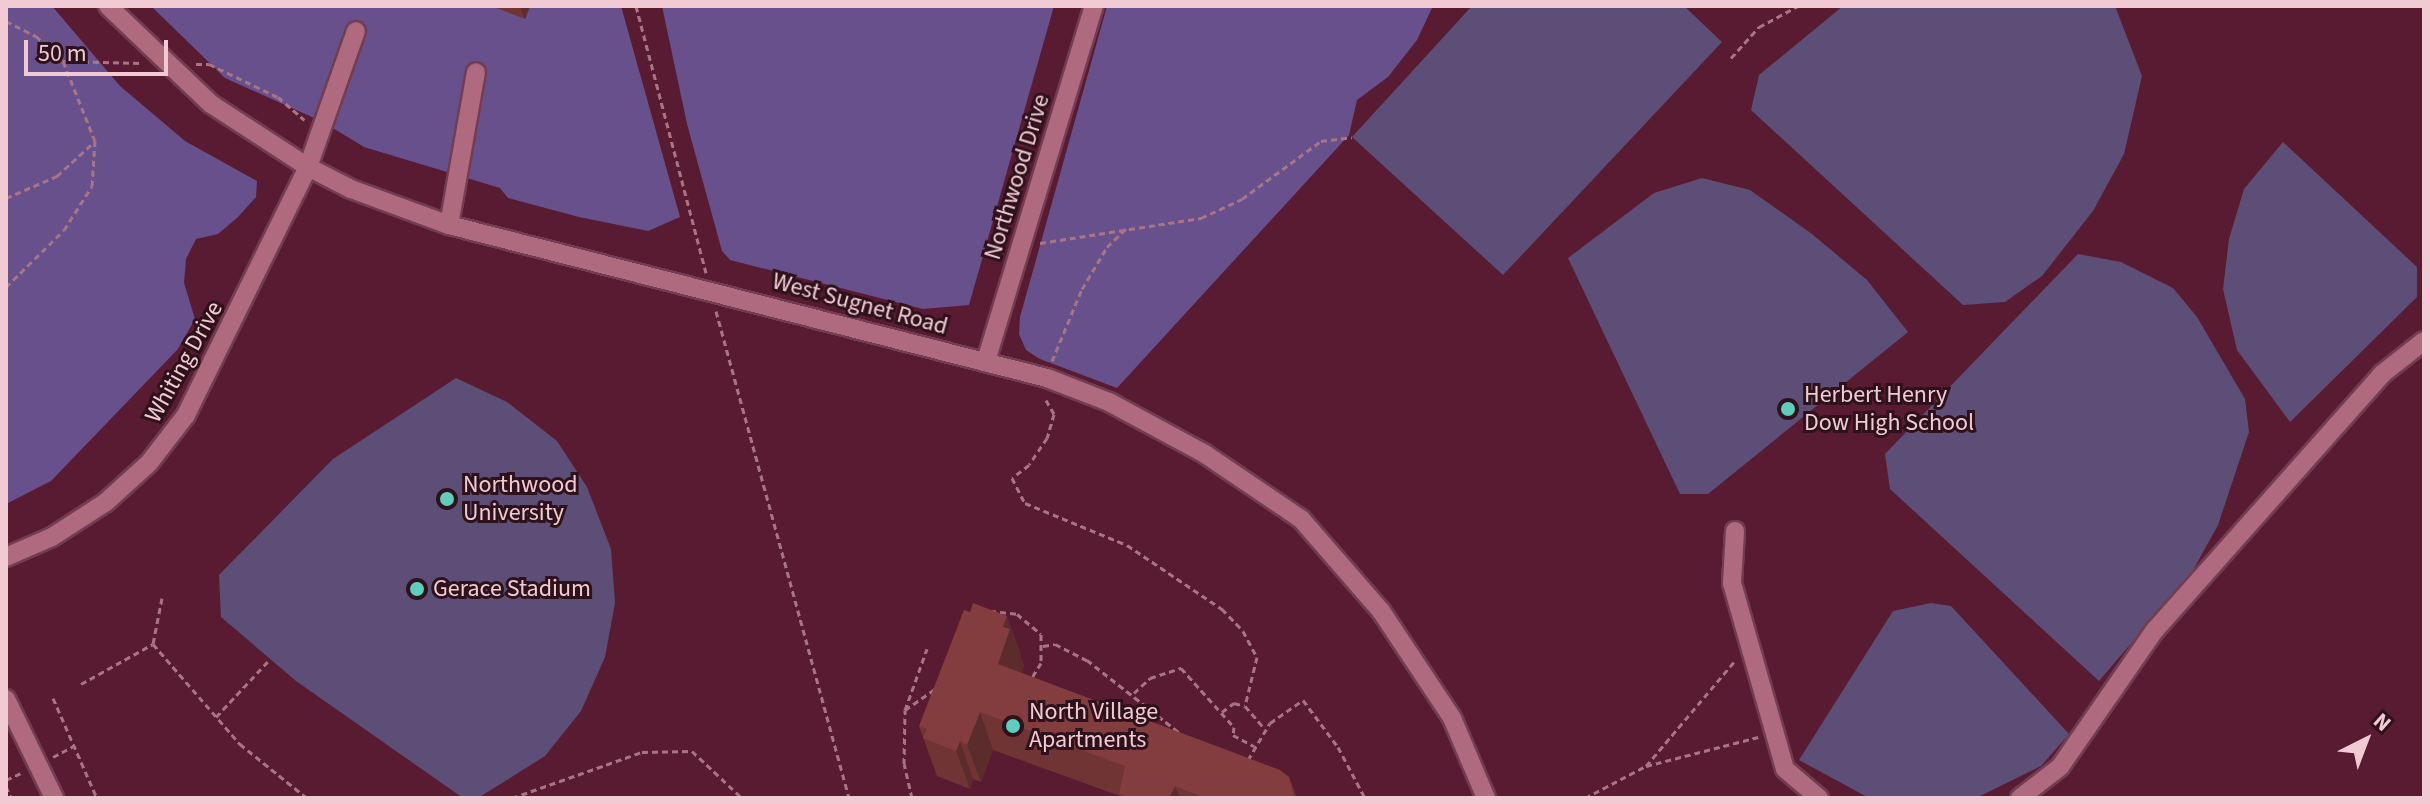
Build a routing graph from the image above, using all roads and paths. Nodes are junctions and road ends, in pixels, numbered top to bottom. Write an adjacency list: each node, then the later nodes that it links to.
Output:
1 (108, 6): 11 (street, West Sugnet Road)
2 (636, 6): 17 (path)
3 (1094, 6): 15 (street, Northwood Drive)
4 (1796, 6): 6 (path)
5 (356, 31): 11 (street, Whiting Drive)
6 (1731, 58)
7 (63, 61): 10 (path)
8 (476, 72): 13 (street)
9 (1352, 137): 14 (path)
10 (95, 141): 12 (path); 16 (path)
11 (308, 167): 13 (street, West Sugnet Road); 23 (street, Whiting Drive)
12 (6, 198)
13 (449, 225): 17 (street, West Sugnet Road)
14 (1128, 227): 15 (path); 20 (path)
15 (1020, 247): 19 (street, Northwood Drive)
16 (6, 287)
17 (711, 290): 19 (street, West Sugnet Road); 54 (path)
18 (2424, 341): 60 (street)
19 (986, 361): 20 (street, West Sugnet Road)
20 (1047, 378): 57 (street, West Sugnet Road)
21 (1046, 399): 37 (path)
22 (1735, 531): 26 (street)
23 (6, 557)
24 (162, 598): 27 (path)
25 (977, 617): 28 (path)
26 (1751, 642): 42 (street); 45 (path)
27 (153, 644): 31 (path); 40 (path)
28 (1043, 646): 33 (path); 34 (path)
29 (927, 649): 38 (path)
30 (270, 659): 40 (path)
31 (81, 684)
32 (939, 685): 38 (path)
33 (1024, 687)
34 (1134, 693): 39 (path); 43 (path)
35 (53, 698): 50 (path)
36 (6, 699): 48 (street)
37 (1245, 706): 39 (path); 41 (path)
38 (905, 710): 55 (path)
39 (1222, 712): 44 (path)
40 (216, 717): 51 (path)
41 (1264, 730): 44 (path); 56 (path)
42 (1774, 733): 45 (path); 59 (street)
43 (1188, 739)
44 (1254, 746): 46 (path)
45 (1646, 766): 58 (path)
46 (1244, 768)
47 (6, 786): 49 (path)
48 (51, 797)
49 (11, 798)
50 (97, 798)
51 (307, 798)
52 (512, 798): 53 (path)
53 (742, 798)
54 (849, 798)
55 (912, 798)
56 (1365, 798)
57 (1486, 798)
58 (1585, 798)
59 (1819, 798)
60 (2020, 798)

